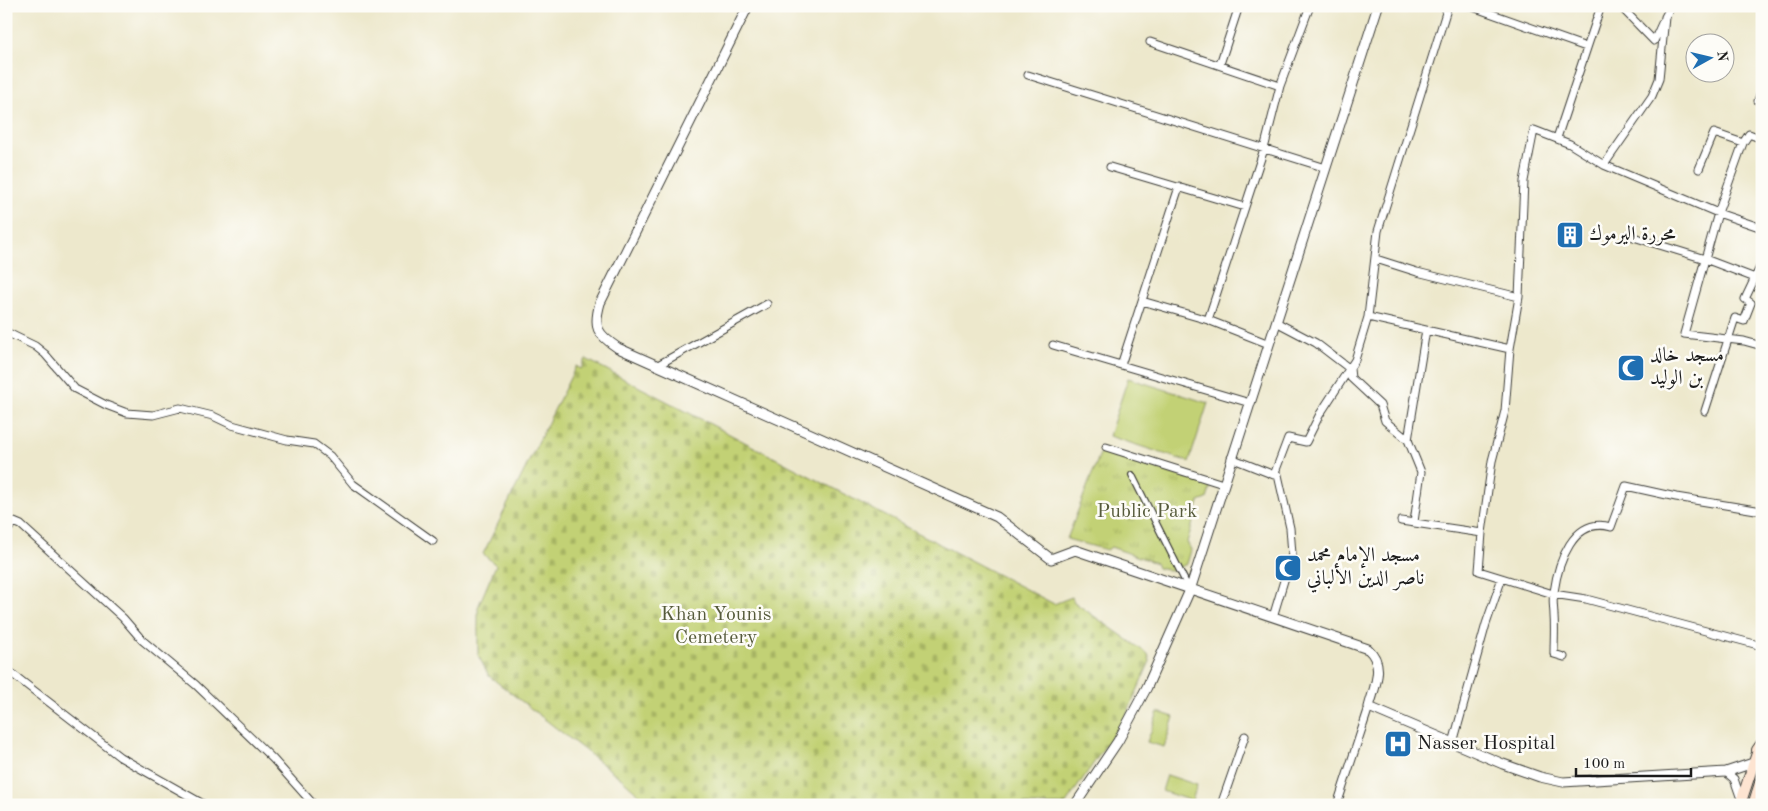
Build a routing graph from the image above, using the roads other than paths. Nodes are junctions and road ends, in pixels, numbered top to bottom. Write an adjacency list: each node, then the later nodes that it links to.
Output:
1 (748, 6): 49 (street)
2 (1239, 6): 13 (street)
3 (1310, 6): 15 (street)
4 (1378, 6): 24 (street)
5 (1448, 6): 31 (street)
6 (1470, 6): 12 (street)
7 (1601, 6): 12 (street)
8 (1620, 6): 10 (street)
9 (1671, 6): 10 (street)
10 (1665, 16): 22 (street)
11 (1150, 42): 13 (street)
12 (1586, 48): 18 (street)
13 (1220, 64): 15 (street)
14 (1028, 75): 21 (street)
15 (1280, 86): 21 (street)
16 (1762, 88): 17 (street)
17 (1762, 102)
18 (1557, 138): 22 (street); 35 (street)
19 (1762, 139): 20 (street)
20 (1743, 144): 25 (street); 28 (street)
21 (1264, 149): 24 (street); 27 (street)
22 (1604, 165): 28 (street)
23 (1110, 167): 26 (street)
24 (1326, 168): 40 (street)
25 (1699, 169)
26 (1179, 187): 27 (street); 36 (street)
27 (1246, 207): 39 (street)
28 (1718, 213): 29 (street); 32 (street)
29 (1762, 228)
30 (1626, 235): 32 (street)
31 (1376, 259): 35 (street); 38 (street)
32 (1705, 259): 34 (street); 43 (street)
33 (1762, 263): 34 (street)
34 (1755, 278): 43 (street)
35 (1519, 297): 47 (street)
36 (1142, 301): 39 (street); 48 (street)
37 (767, 304): 49 (street)
38 (1368, 318): 41 (street); 50 (street)
39 (1208, 320): 44 (street)
40 (1276, 322): 44 (street); 50 (street)
41 (1426, 330): 47 (street); 53 (street)
42 (6, 332): 64 (street)
43 (1729, 340): 46 (street); 52 (street)
44 (1269, 344): 51 (street)
45 (1053, 345): 48 (street)
46 (1762, 346)
47 (1510, 349): 63 (street)
48 (1122, 365): 51 (street)
49 (658, 366): 66 (street)
50 (1350, 368): 53 (street); 56 (street)
51 (1250, 403): 55 (street)
52 (1705, 412)
53 (1408, 440): 61 (street)
54 (1106, 448): 58 (street)
55 (1231, 458): 56 (street); 58 (street)
56 (1274, 474): 68 (street)
57 (1132, 475): 66 (street)
58 (1223, 484): 66 (street)
59 (1762, 511): 67 (street)
60 (1401, 521): 61 (street)
61 (1414, 522): 63 (street)
62 (6, 532): 81 (street)
63 (1482, 533): 65 (street)
64 (433, 541)
65 (1502, 578): 67 (street); 74 (street)
66 (1190, 590): 68 (street); 82 (street)
67 (1553, 594): 69 (street); 70 (street)
68 (1273, 617): 72 (street)
69 (1762, 646)
70 (1564, 657)
71 (6, 669): 80 (street)
72 (1369, 707): 74 (street); 84 (street)
73 (1244, 736): 83 (street)
74 (1453, 743): 77 (street)
75 (1762, 743): 76 (main road)
76 (1757, 759): 77 (street); 79 (main road)
77 (1726, 772): 79 (street)
78 (1762, 776): 85 (main road)
79 (1740, 802)
80 (205, 805)
81 (314, 805)
82 (1075, 805)
83 (1221, 805)
84 (1337, 805)
85 (1753, 805)

